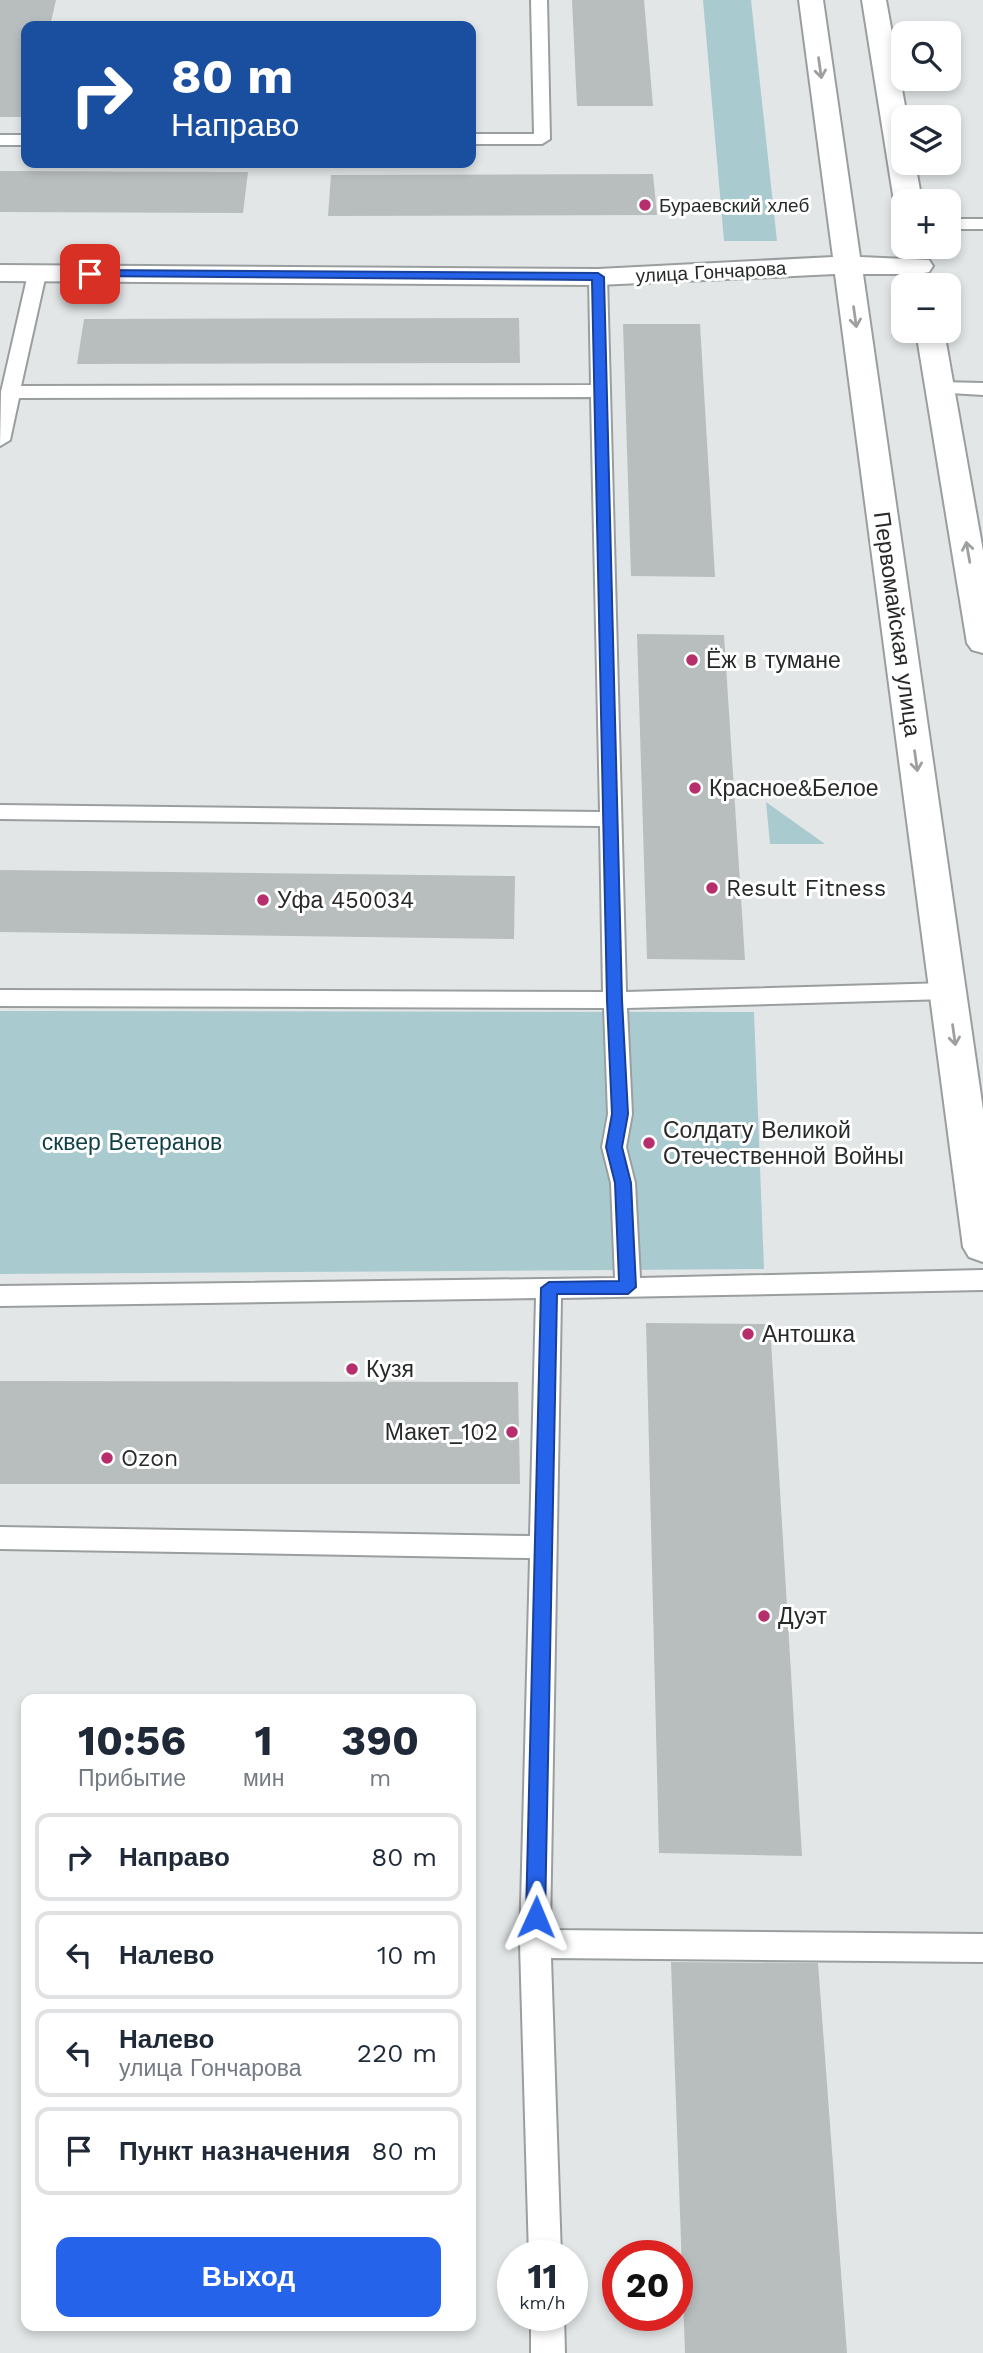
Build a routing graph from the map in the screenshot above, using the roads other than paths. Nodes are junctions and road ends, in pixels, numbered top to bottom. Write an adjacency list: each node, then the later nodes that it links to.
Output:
1 (539, 0): 4 (lane)
2 (811, 0): 10 (main road, Первомайская улица, one-way to 10)
3 (874, 0): 7 (main road)
4 (476, 139)
5 (0, 140): 6 (lane)
6 (21, 140)
7 (906, 189)
8 (961, 224): 9 (lane)
9 (983, 224)
10 (848, 265): 11 (main road, улица Гончарова); 14 (main road, улица Гончарова); 24 (main road, Первомайская улица, one-way to 24)
11 (919, 266)
12 (0, 274): 13 (main road, улица Гончарова)
13 (37, 274): 14 (main road, улица Гончарова); 19 (lane)
14 (598, 277): 18 (lane)
15 (932, 343): 16 (main road)
16 (940, 388): 17 (lane); 21 (main road, one-way to 16)
17 (983, 389)
18 (601, 391): 19 (lane); 23 (lane)
19 (10, 392): 20 (lane)
20 (0, 440)
21 (983, 643)
22 (0, 813): 23 (lane)
23 (610, 820): 26 (lane)
24 (947, 991): 26 (lane); 27 (main road, Первомайская улица, one-way to 27)
25 (0, 998): 26 (lane)
26 (615, 1000): 29 (lane)
27 (983, 1247)
28 (983, 1280): 29 (lane)
29 (628, 1287): 30 (lane)
30 (549, 1288): 31 (lane); 33 (lane)
31 (0, 1296)
32 (0, 1538): 33 (lane)
33 (544, 1547): 34 (lane)
34 (535, 1944): 35 (lane); 36 (lane)
35 (983, 1948)
36 (544, 2240)
37 (547, 2331): 38 (lane)
38 (548, 2353)

